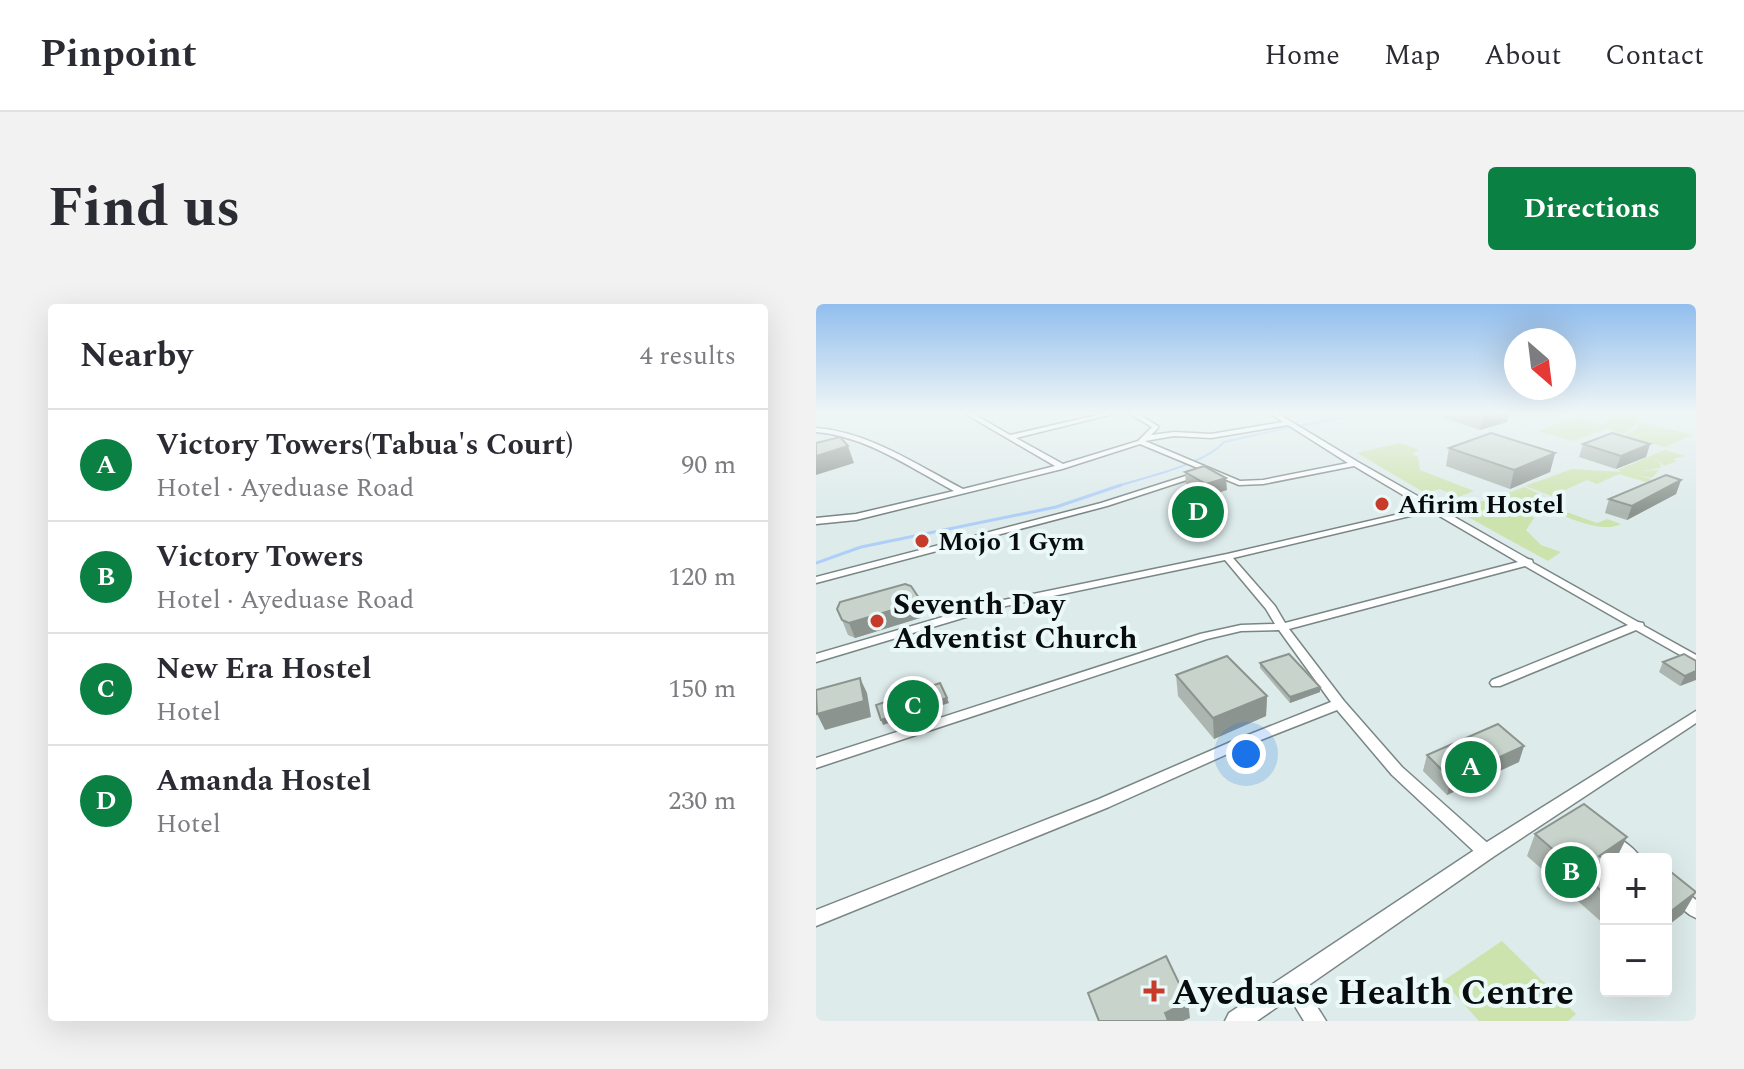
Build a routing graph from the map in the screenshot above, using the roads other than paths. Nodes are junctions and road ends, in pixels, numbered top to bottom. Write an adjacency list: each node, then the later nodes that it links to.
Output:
1 (872, 446): 9 (street)
2 (1026, 446): 7 (street)
3 (1122, 446): 7 (street)
4 (1155, 446): 8 (street)
5 (1327, 446): 6 (street)
6 (1355, 464): 8 (street); 10 (street)
7 (1062, 467): 9 (street)
8 (1208, 471): 14 (street)
9 (961, 491): 11 (street)
10 (1434, 508): 12 (street); 13 (street)
11 (816, 521)
12 (1227, 557): 16 (street); 17 (street)
13 (1529, 562): 15 (street); 16 (street)
14 (816, 580)
15 (1639, 625): 18 (street); 19 (street)
16 (1282, 627): 20 (street); 22 (street)
17 (816, 658)
18 (1696, 660)
19 (1496, 683)
20 (1339, 704): 24 (street); 28 (street)
21 (1696, 716): 24 (street)
22 (816, 763)
23 (1598, 831): 25 (street)
24 (1486, 852): 29 (street)
25 (1626, 853)
26 (1672, 891): 27 (street)
27 (1696, 910)
28 (816, 918)
29 (1292, 985): 30 (street); 31 (street)
30 (1237, 1021)
31 (1316, 1021)

